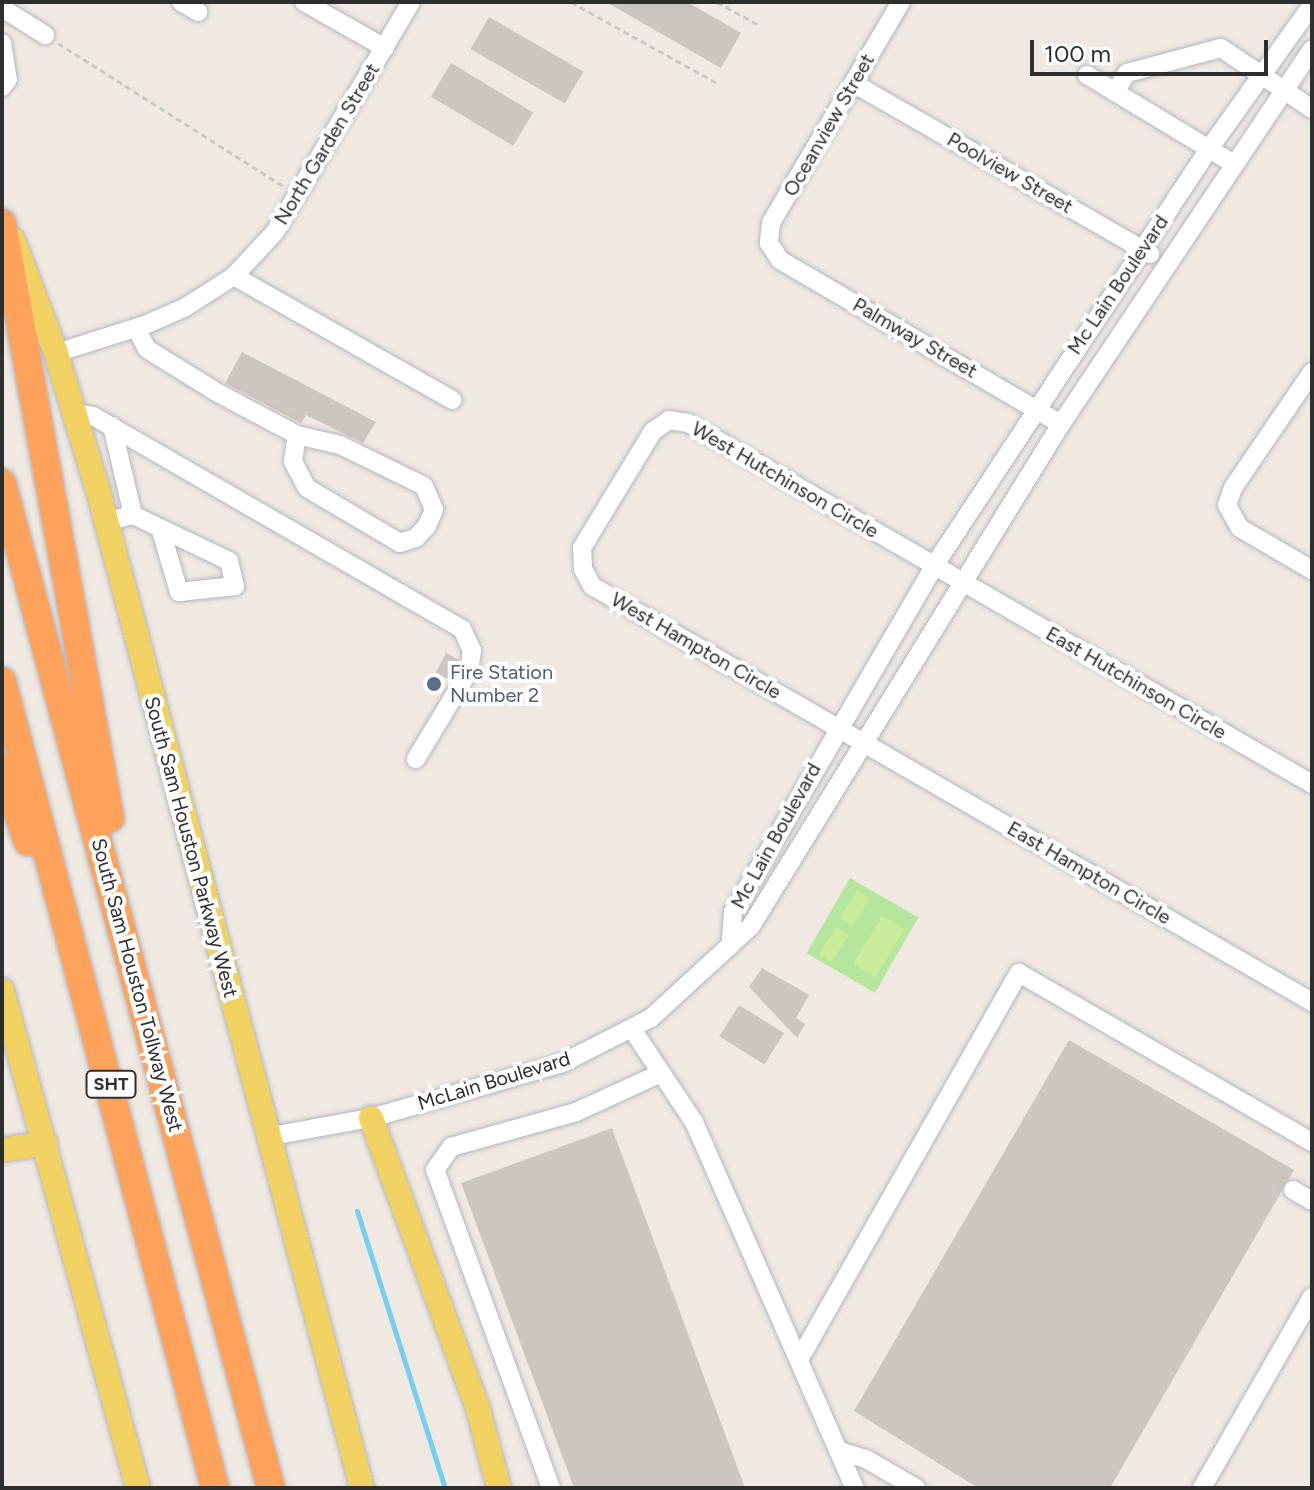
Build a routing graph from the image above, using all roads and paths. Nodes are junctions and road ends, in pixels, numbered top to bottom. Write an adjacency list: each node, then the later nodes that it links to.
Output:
1 (181, 2): 9 (street)
2 (304, 2): 13 (street)
3 (411, 2): 13 (street, North Garden Street)
4 (571, 2): 19 (path)
5 (717, 2): 10 (path)
6 (901, 2): 20 (street, Oceanview Street)
7 (1312, 5): 15 (street, Mc Lain Boulevard)
8 (2, 8): 11 (street)
9 (198, 12)
10 (759, 25)
11 (45, 35): 27 (path)
12 (2, 43): 21 (street)
13 (385, 48): 27 (street, North Garden Street)
14 (1312, 49): 16 (street, Mc Lain Boulevard)
15 (1279, 53): 16 (street); 18 (street, Mc Lain Boulevard)
16 (1306, 71): 22 (street, Mc Lain Boulevard)
17 (1087, 75): 23 (street)
18 (1263, 75): 22 (street); 23 (street); 25 (street, Mc Lain Boulevard)
19 (717, 83)
20 (853, 83): 30 (street, Poolview Street); 31 (street, Oceanview Street)
21 (2, 87)
22 (1285, 91): 24 (street); 26 (street, Mc Lain Boulevard)
23 (1115, 92): 25 (street)
24 (1312, 109)
25 (1209, 149): 26 (street); 30 (street, Mc Lain Boulevard)
26 (1234, 164): 32 (street, Mc Lain Boulevard)
27 (299, 195): 33 (street, North Garden Street)
28 (2, 212): 35 (main road, South Sam Houston Parkway West)
29 (2, 223): 62 (highway)
30 (1141, 249): 32 (street, Poolview Street); 38 (street, Mc Lain Boulevard)
31 (771, 250): 38 (street, Palmway Street)
32 (1166, 263): 40 (street, Mc Lain Boulevard)
33 (234, 276): 34 (street, North Garden Street); 37 (street)
34 (136, 328): 35 (street, North Garden Street); 42 (street)
35 (56, 353): 39 (main road, South Sam Houston Parkway West)
36 (1312, 372): 49 (street)
37 (452, 400)
38 (1036, 409): 40 (street, Palmway Street); 48 (street, Mc Lain Boulevard)
39 (75, 413): 41 (street); 46 (main road, South Sam Houston Parkway West)
40 (1061, 424): 50 (street, Mc Lain Boulevard)
41 (112, 426): 45 (street); 54 (street)
42 (297, 435): 42 (street)
43 (627, 476): 48 (street, West Hutchinson Circle); 52 (street, West Hampton Circle)
44 (2, 483): 62 (highway, South Sam Houston Tollway West / SHT)
45 (133, 515): 46 (street); 47 (street)
46 (106, 522): 67 (main road, South Sam Houston Parkway West)
47 (161, 531)
48 (934, 566): 50 (street, West Hutchinson Circle); 52 (street, Mc Lain Boulevard)
49 (1312, 570)
50 (961, 582): 53 (street, Mc Lain Boulevard); 56 (street, East Hutchinson Circle)
51 (2, 681): 64 (highway, SHT)
52 (836, 727): 53 (street, West Hampton Circle); 57 (street, Mc Lain Boulevard)
53 (867, 745): 58 (street, Mc Lain Boulevard); 61 (street, East Hampton Circle)
54 (416, 759)
55 (2, 767): 64 (highway)
56 (1312, 784)
57 (771, 843): 58 (street); 59 (street, Mc Lain Boulevard)
58 (795, 857): 59 (street, Mc Lain Boulevard)
59 (731, 940): 63 (street, McLain Boulevard)
60 (2, 990): 69 (main road)
61 (1312, 1002)
62 (145, 1012): 78 (highway, South Sam Houston Tollway West / SHT)
63 (632, 1029): 65 (street); 66 (street, McLain Boulevard)
64 (108, 1072): 77 (highway, SHT)
65 (659, 1074): 74 (street); 81 (street)
66 (371, 1118): 67 (street, McLain Boulevard); 80 (main road)
67 (266, 1137): 79 (main road, South Sam Houston Parkway West)
68 (1312, 1142): 74 (street)
69 (45, 1143): 70 (main road); 76 (main road)
70 (2, 1150)
71 (1293, 1190): 72 (street)
72 (1312, 1201)
73 (1312, 1297): 84 (street)
74 (800, 1358): 75 (street)
75 (843, 1452): 82 (street); 83 (street)
76 (138, 1488)
77 (215, 1488)
78 (271, 1488)
79 (362, 1488)
80 (499, 1488)
81 (551, 1488)
82 (855, 1488)
83 (916, 1488)
84 (1202, 1488)

